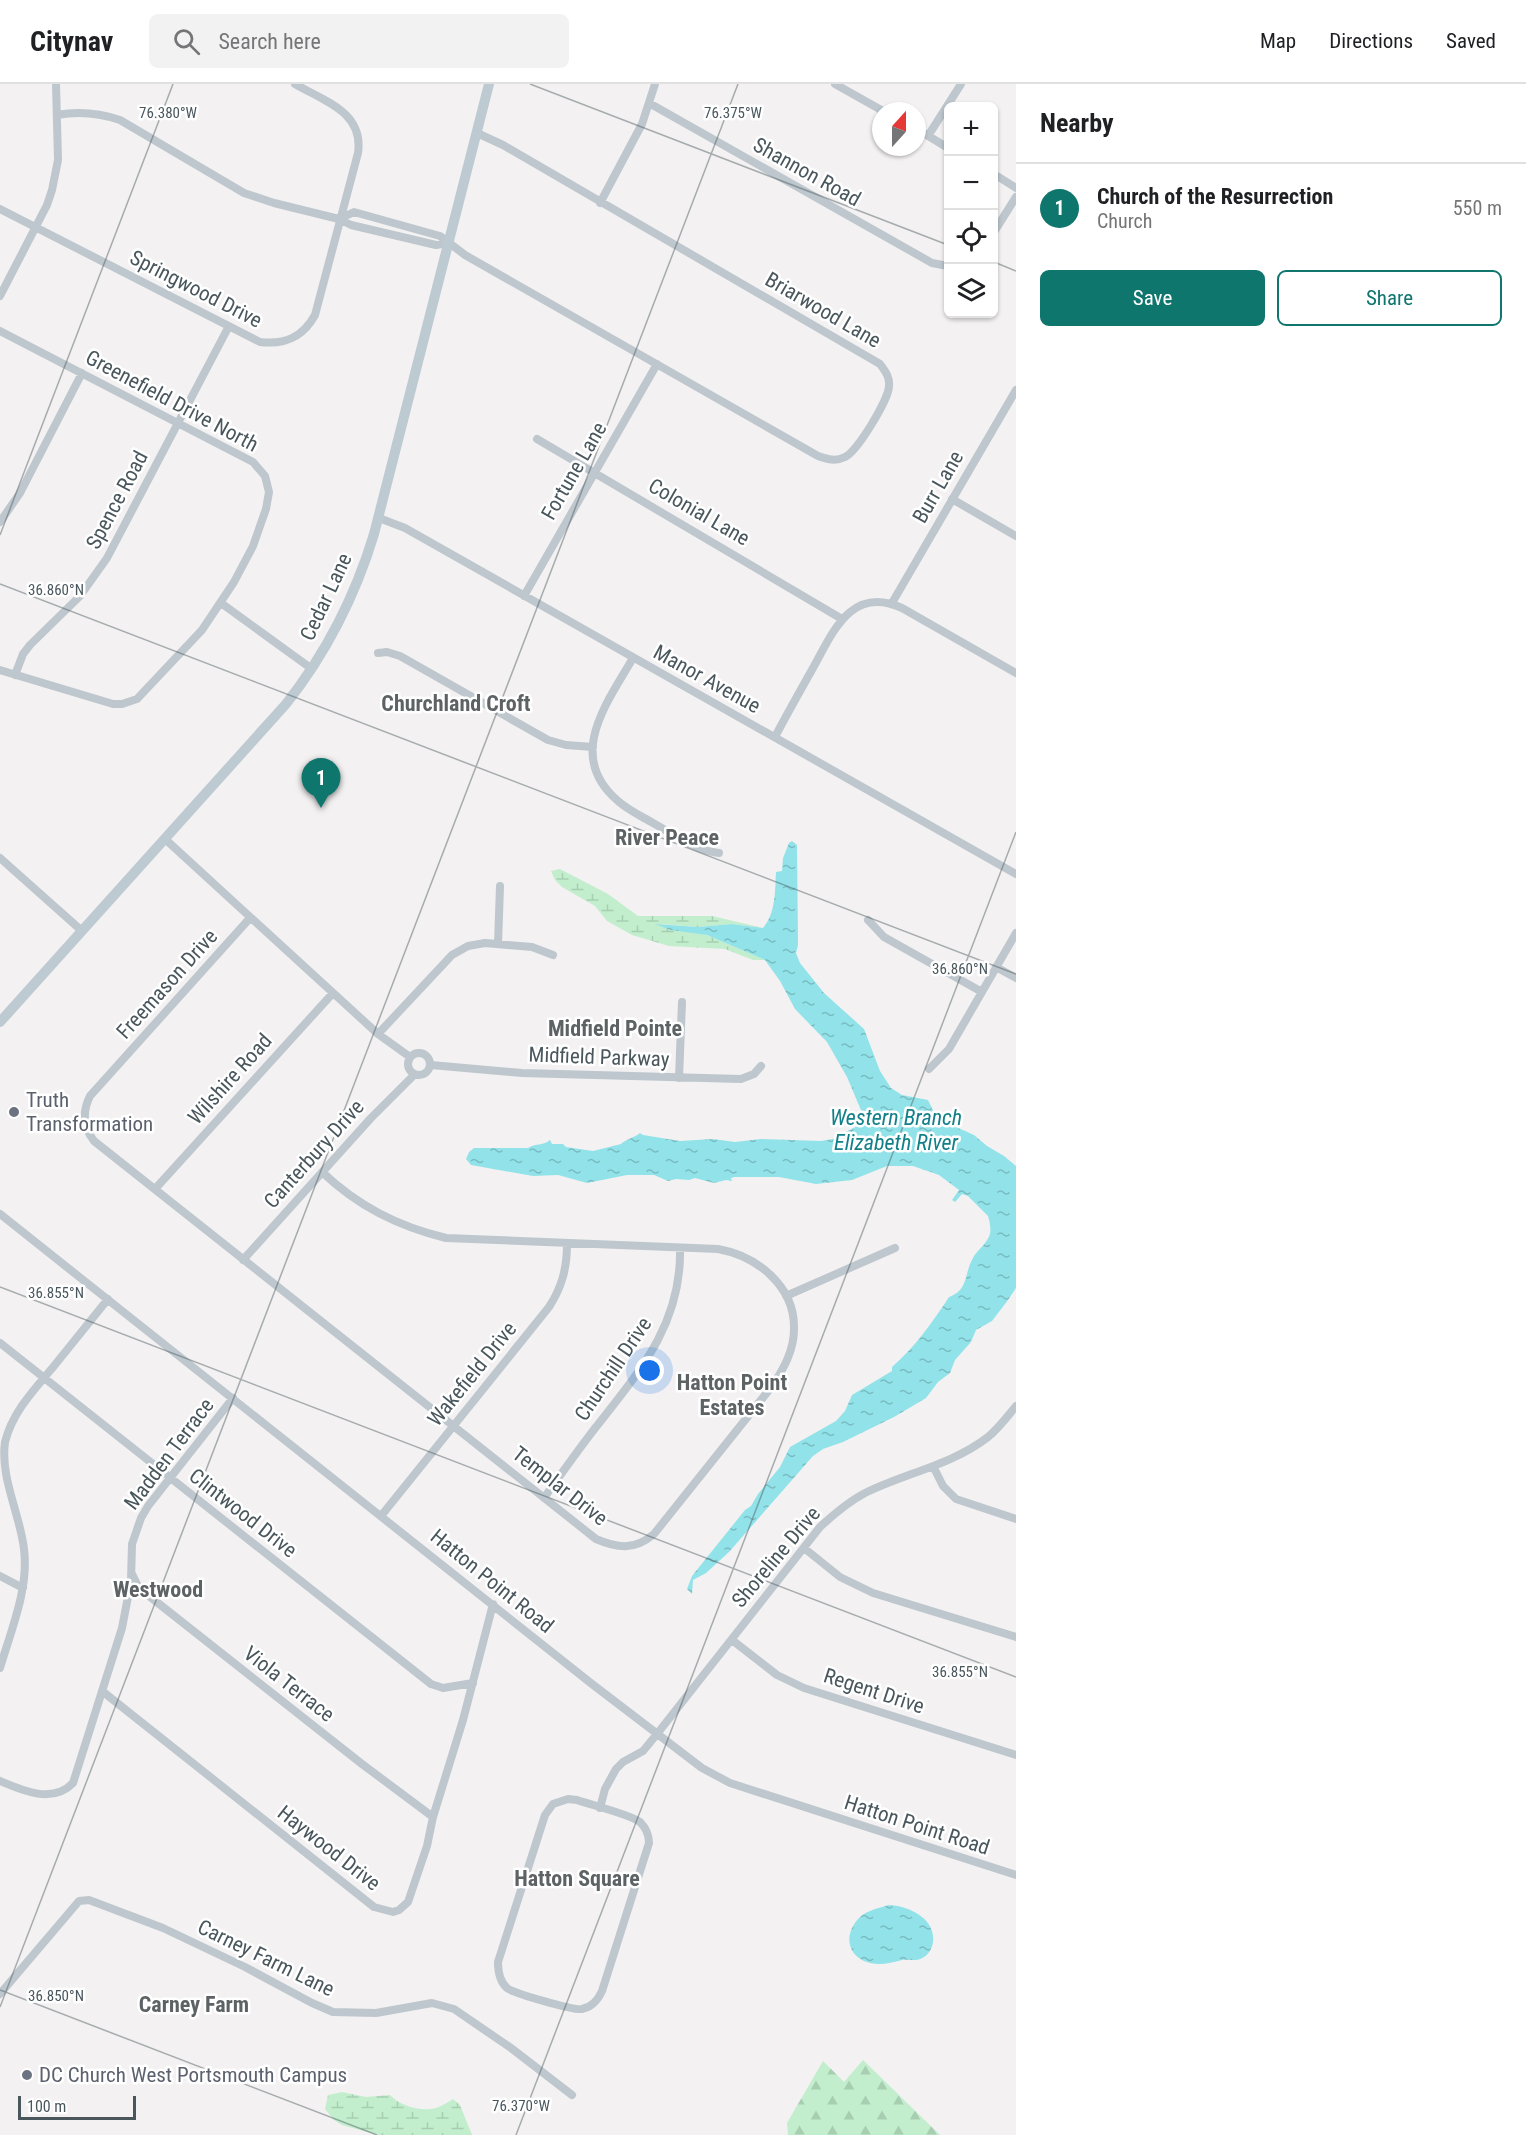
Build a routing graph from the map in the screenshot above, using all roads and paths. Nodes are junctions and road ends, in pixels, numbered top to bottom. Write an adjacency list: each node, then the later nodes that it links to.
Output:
1 (56, 84): 9 (street)
2 (295, 84): 18 (street, Springwood Drive)
3 (489, 84): 10 (main road, Cedar Lane)
4 (655, 84): 7 (street)
5 (835, 84): 8 (street)
6 (961, 84): 11 (street)
7 (649, 103): 16 (street); 22 (street, Shannon Road)
8 (872, 105)
9 (57, 115): 18 (street, Briarwood Lane); 20 (street)
10 (477, 133): 16 (street, Briarwood Lane); 21 (main road, Cedar Lane)
11 (928, 136): 12 (street)
12 (944, 146)
13 (998, 177): 14 (street)
14 (1016, 188)
15 (1016, 197): 19 (street)
16 (600, 202): 26 (street, Briarwood Lane)
17 (0, 209): 20 (street, Springwood Drive)
18 (339, 219): 21 (street, Briarwood Lane); 21 (street, Briarwood Lane); 24 (street, Springwood Drive)
19 (998, 224)
20 (36, 227): 23 (street); 24 (street, Springwood Drive)
21 (449, 243): 26 (street, Briarwood Lane); 33 (main road, Cedar Lane)
22 (944, 265)
23 (0, 296)
24 (229, 326): 29 (street, Spence Road)
25 (0, 331): 27 (street, Greenefield Drive North)
26 (657, 364): 31 (street, Fortune Lane)
27 (82, 373): 29 (street, Greenefield Drive North); 34 (street)
28 (1016, 390): 32 (street, Burr Lane)
29 (179, 423): 37 (street, Greenefield Drive North); 45 (street, Spence Road)
30 (537, 439): 31 (street, Colonial Lane)
31 (594, 472): 36 (street, Fortune Lane); 39 (street, Colonial Lane)
32 (952, 499): 35 (street); 38 (street, Burr Lane)
33 (379, 518): 36 (street, Manor Avenue); 42 (main road, Cedar Lane)
34 (0, 522)
35 (1016, 536)
36 (524, 596): 41 (street, Manor Avenue)
37 (221, 603): 42 (street); 45 (street, Greenefield Drive North)
38 (892, 603): 39 (street); 44 (street)
39 (842, 619): 46 (street)
40 (378, 653): 47 (street)
41 (633, 658): 46 (street, Manor Avenue); 47 (street)
42 (312, 669): 48 (main road, Cedar Lane)
43 (0, 670): 45 (street, Greenefield Drive North)
44 (1016, 673)
45 (15, 675)
46 (775, 737): 51 (street, Manor Avenue)
47 (593, 747): 49 (street)
48 (165, 839): 53 (street); 55 (main road, Cedar Lane)
49 (719, 853)
50 (0, 858): 55 (street)
51 (1016, 874)
52 (500, 886): 57 (street)
53 (250, 918): 62 (street); 70 (street, Freemason Drive)
54 (868, 920): 61 (street)
55 (82, 931): 64 (main road, Cedar Lane)
56 (1016, 933): 59 (street)
57 (498, 944): 58 (street); 65 (street)
58 (553, 955)
59 (996, 967): 60 (street); 61 (street)
60 (1016, 978)
61 (982, 992): 69 (street)
62 (333, 993): 65 (street); 74 (street, Wilshire Road)
63 (682, 1002): 72 (street)
64 (2, 1016)
65 (378, 1034): 66 (street)
66 (410, 1057): 67 (street); 71 (street)
67 (431, 1065): 71 (street); 72 (street, Midfield Parkway)
68 (761, 1066): 72 (street, Midfield Parkway)
69 (929, 1069)
70 (110, 1074): 74 (street, Templar Drive)
71 (414, 1075): 73 (street, Canterbury Drive)
72 (679, 1078)
73 (322, 1172): 76 (street, Templar Drive); 79 (street, Canterbury Drive)
74 (154, 1189): 79 (street, Templar Drive)
75 (0, 1214): 81 (street, Hatton Point Road)
76 (567, 1244): 77 (street, Templar Drive); 86 (street, Wakefield Drive)
77 (680, 1248): 80 (street, Templar Drive); 89 (street, Churchill Drive)
78 (896, 1248): 80 (street)
79 (243, 1260): 86 (street, Templar Drive)
80 (786, 1296): 89 (street, Templar Drive)
81 (108, 1299): 83 (street); 84 (street, Hatton Point Road)
82 (0, 1343): 83 (street, Clintwood Drive)
83 (44, 1378): 88 (street, Clintwood Drive); 95 (street)
84 (233, 1398): 88 (street, Madden Terrace); 90 (street, Hatton Point Road)
85 (1016, 1406): 87 (street, Shoreline Drive)
86 (454, 1426): 89 (street, Templar Drive); 90 (street, Wakefield Drive)
87 (933, 1466): 91 (street); 92 (street, Shoreline Drive)
88 (170, 1478): 93 (street, Madden Terrace); 100 (street, Clintwood Drive)
89 (544, 1497)
90 (381, 1516): 96 (street, Hatton Point Road)
91 (1016, 1519)
92 (804, 1548): 97 (street); 98 (street, Shoreline Drive)
93 (131, 1571): 101 (street, Madden Terrace); 106 (street, Viola Terrace)
94 (0, 1576): 95 (street)
95 (23, 1588): 99 (street)
96 (493, 1604): 100 (street, Haywood Drive); 102 (street, Hatton Point Road)
97 (1016, 1637)
98 (732, 1640): 102 (street, Shoreline Drive); 103 (street, Regent Drive)
99 (0, 1668)
100 (473, 1683): 106 (street, Haywood Drive)
101 (102, 1691): 104 (street, Madden Terrace); 106 (street, Haywood Drive)
102 (657, 1734): 105 (street, Shoreline Drive); 107 (street, Hatton Point Road)
103 (1016, 1755)
104 (0, 1781)
105 (600, 1808): 105 (street)
106 (433, 1817)
107 (1016, 1875)
108 (0, 1994): 109 (street, Carney Farm Lane)
109 (572, 2095)

